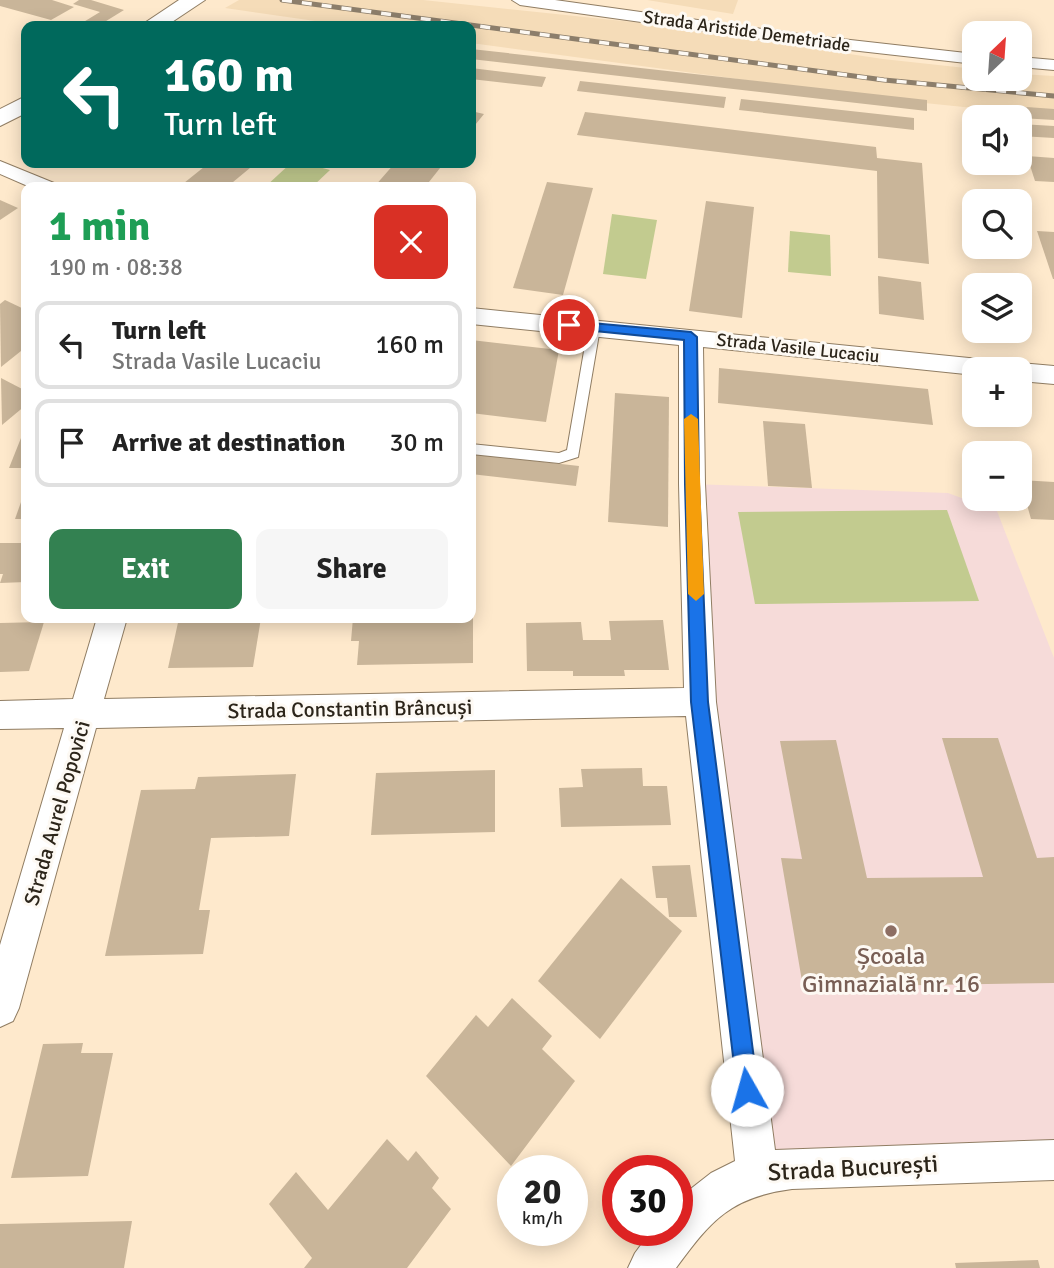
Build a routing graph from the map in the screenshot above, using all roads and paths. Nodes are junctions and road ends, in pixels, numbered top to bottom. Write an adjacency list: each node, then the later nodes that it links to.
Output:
1 (194, 0): 3 (main road)
2 (520, 0): 4 (street, Strada Aristide Demetriade)
3 (159, 21)
4 (962, 58)
5 (1032, 63): 6 (street)
6 (1054, 65)
7 (21, 106): 8 (main road)
8 (0, 119)
9 (0, 167): 10 (street)
10 (35, 182)
11 (476, 316): 12 (street, Strada Vasile Lucaciu)
12 (594, 328): 13 (street, Strada Vasile Lucaciu); 17 (lane)
13 (691, 337): 14 (street, Strada Vasile Lucaciu); 19 (street)
14 (962, 365)
15 (1032, 373): 16 (street)
16 (1054, 375)
17 (476, 450)
18 (112, 623): 20 (street, Strada Aurel Popovici)
19 (700, 702): 20 (street, Strada Constantin Brâncuși); 24 (street)
20 (87, 714): 21 (street, Strada Constantin Brâncuși); 22 (street, Strada Aurel Popovici)
21 (0, 715)
22 (0, 1008)
23 (1054, 1160): 24 (street, Strada București)
24 (757, 1172): 25 (street, Strada București)
25 (650, 1268)

